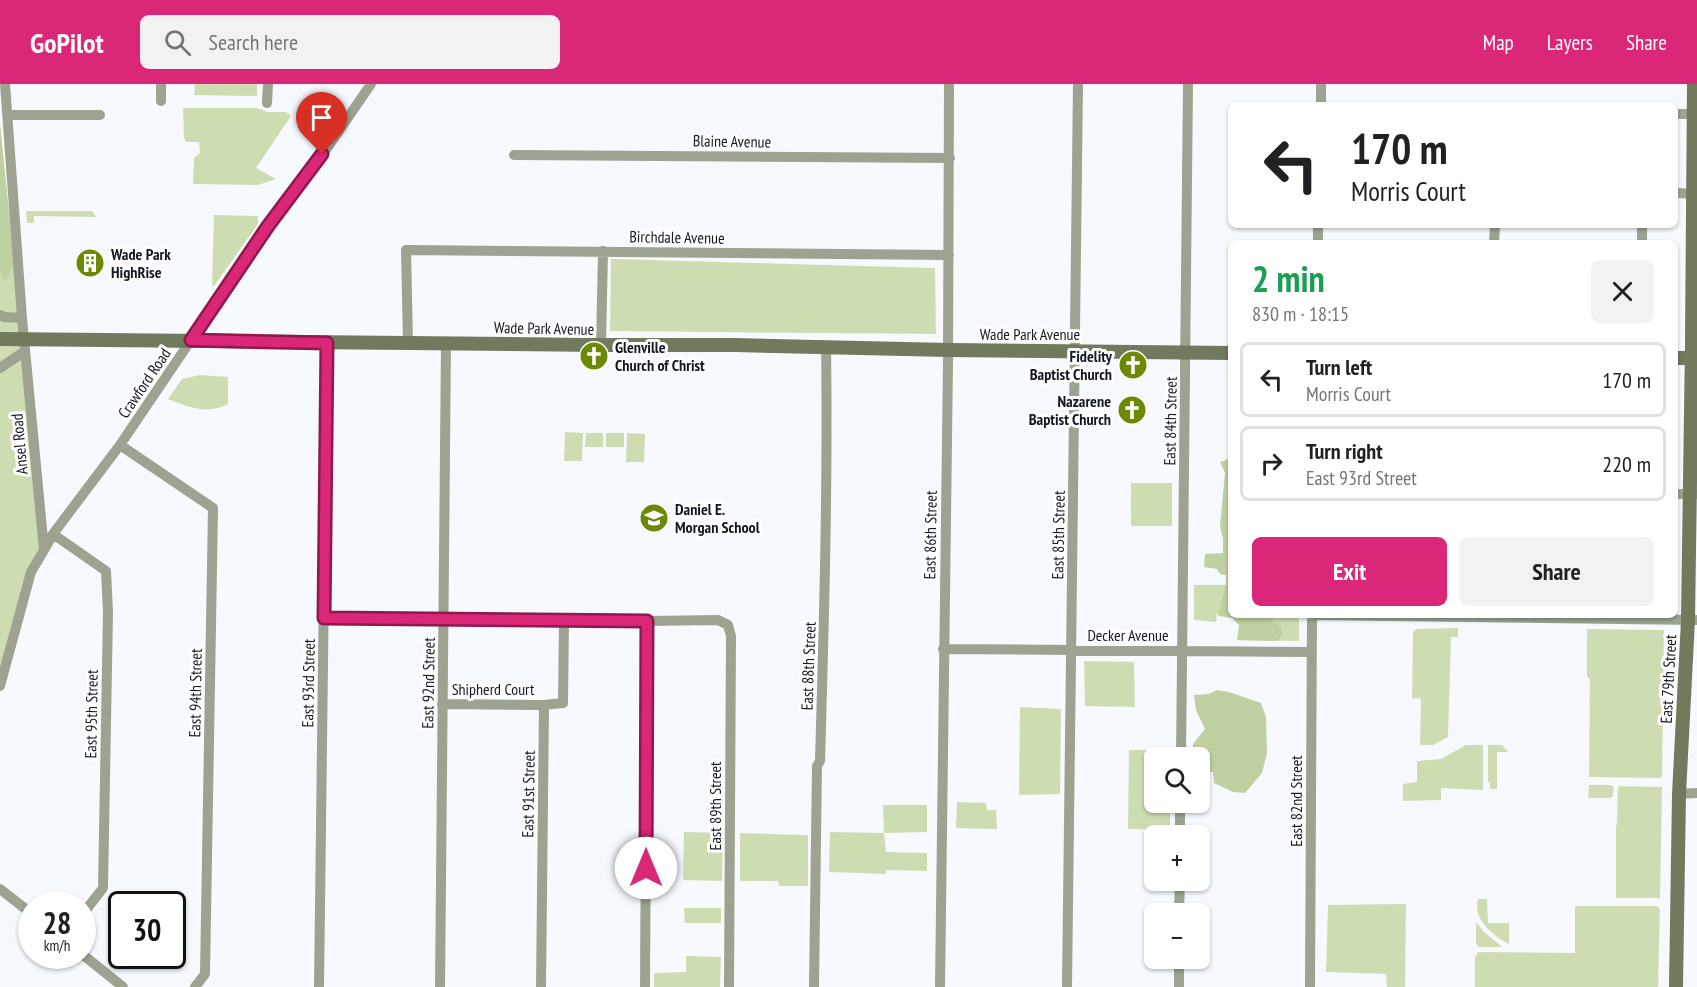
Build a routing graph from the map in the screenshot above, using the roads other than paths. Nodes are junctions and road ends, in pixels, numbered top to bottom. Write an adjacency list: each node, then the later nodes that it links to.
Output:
1 (5, 84): 15 (street, Ansel Road)
2 (161, 84): 10 (street)
3 (268, 84): 12 (street)
4 (371, 84): 26 (street, Crawford Road)
5 (949, 84): 18 (street, East 86th Street)
6 (1078, 84): 34 (street, East 85th Street)
7 (1188, 84): 35 (street, East 84th Street)
8 (1321, 84): 11 (street)
9 (1694, 84): 14 (street, East 79th Street)
10 (161, 101)
11 (1321, 102)
12 (267, 103)
13 (1678, 114): 14 (street)
14 (1696, 114): 20 (street, East 79th Street)
15 (7, 115): 16 (street); 24 (street, Ansel Road)
16 (100, 115)
17 (514, 155): 18 (street, Blaine Avenue)
18 (950, 158): 22 (street, East 86th Street)
19 (1678, 193): 20 (street)
20 (1695, 194): 38 (street, East 79th Street)
21 (603, 251): 22 (street, Birchdale Avenue); 28 (street, Birchdale Avenue); 31 (street)
22 (949, 255): 33 (street, East 86th Street)
23 (0, 315): 24 (street)
24 (22, 318): 30 (street, Ansel Road)
25 (0, 339): 30 (street, Wade Park Avenue)
26 (191, 340): 27 (street, Wade Park Avenue); 30 (street, Wade Park Avenue); 40 (street, Crawford Road)
27 (327, 343): 28 (street, Wade Park Avenue); 45 (street, East 93rd Street)
28 (408, 343): 29 (street, Wade Park Avenue)
29 (446, 343): 31 (street, Wade Park Avenue); 48 (street, East 92nd Street)
30 (25, 345): 39 (street); 44 (street, Ansel Road)
31 (601, 345): 32 (street, Wade Park Avenue)
32 (826, 346): 33 (street, Wade Park Avenue); 74 (street, East 88th Street)
33 (948, 350): 34 (street, Wade Park Avenue); 52 (street, East 86th Street)
34 (1075, 351): 35 (street, Wade Park Avenue); 53 (street, East 85th Street)
35 (1185, 352): 36 (street, Wade Park Avenue); 54 (street, East 84th Street)
36 (1228, 353)
37 (1678, 358): 38 (street)
38 (1694, 358): 42 (street, East 79th Street)
39 (0, 368)
40 (120, 445): 43 (street, Crawford Road); 68 (street, East 94th Street)
41 (1678, 494): 42 (street)
42 (1694, 494): 50 (street, East 79th Street)
43 (53, 534): 44 (street, Crawford Road); 63 (street, East 95th Street)
44 (44, 550): 56 (street)
45 (324, 618): 48 (street); 69 (street, East 93rd Street)
46 (1312, 618): 55 (street, East 82nd Street)
47 (1643, 618): 50 (street)
48 (444, 620): 49 (street); 57 (street, East 92nd Street)
49 (564, 620): 51 (street); 58 (street)
50 (1693, 620): 61 (street, East 79th Street)
51 (647, 621): 72 (street); 73 (street, East 89th Street)
52 (943, 648): 53 (street, Decker Avenue); 75 (street, East 86th Street)
53 (1072, 650): 54 (street, Decker Avenue); 76 (street, East 85th Street)
54 (1181, 650): 55 (street, Decker Avenue); 59 (street, East 84th Street)
55 (1312, 652): 78 (street, East 82nd Street)
56 (0, 686)
57 (442, 704): 58 (street, Shipherd Court); 70 (street, East 92nd Street)
58 (544, 705): 71 (street, East 91st Street)
59 (1180, 747)
60 (1697, 793): 61 (street)
61 (1679, 794): 79 (street, East 79th Street)
62 (0, 889): 64 (street)
63 (96, 897)
64 (18, 903)
65 (96, 965): 67 (street)
66 (1179, 969): 77 (street)
67 (123, 987)
68 (195, 987)
69 (319, 987)
70 (440, 987)
71 (541, 987)
72 (645, 987)
73 (729, 987)
74 (814, 987)
75 (940, 987)
76 (1067, 987)
77 (1179, 987)
78 (1310, 987)
79 (1676, 987)

